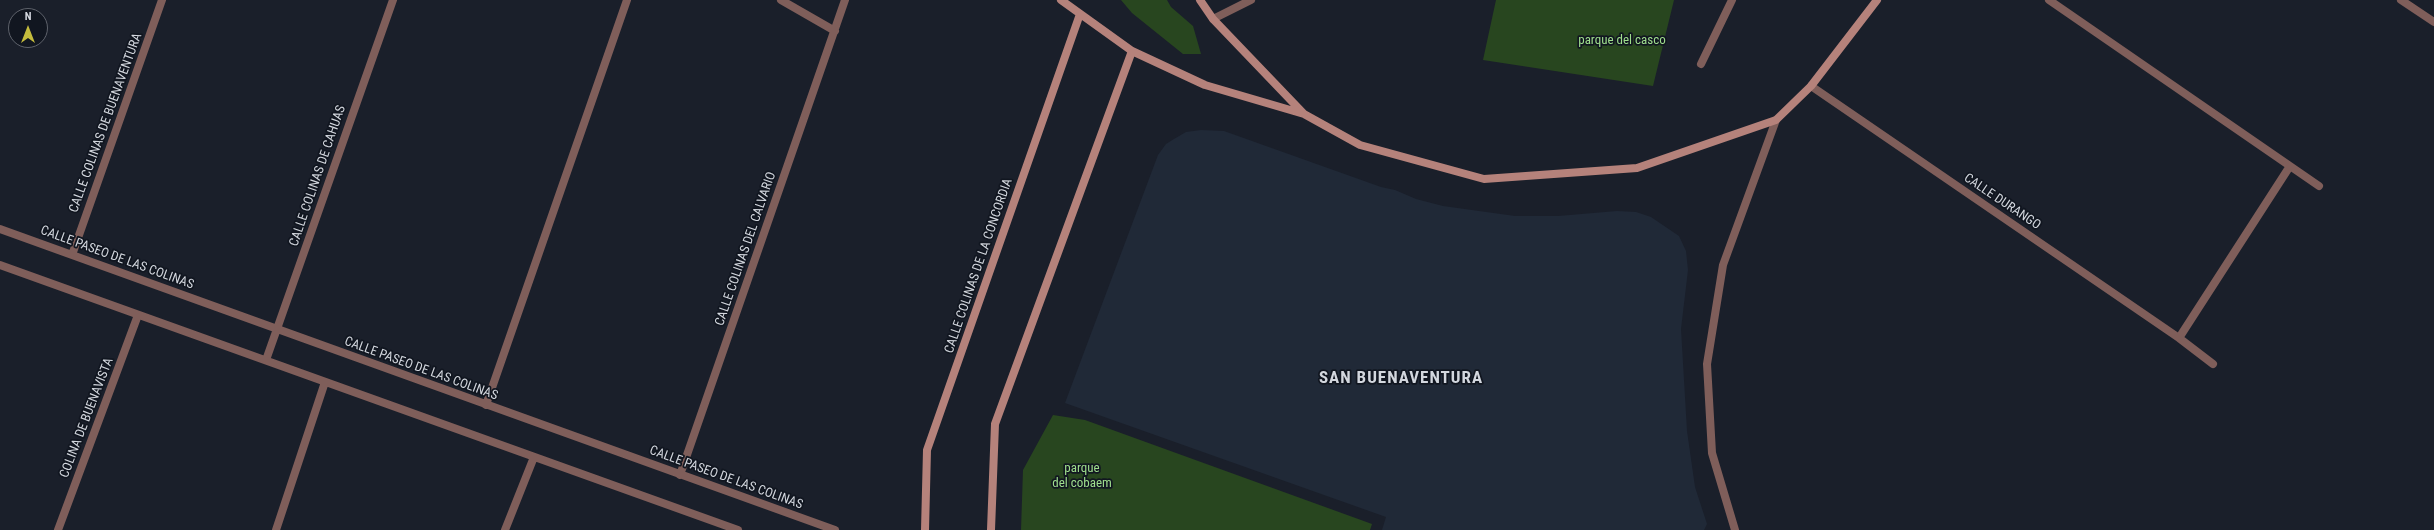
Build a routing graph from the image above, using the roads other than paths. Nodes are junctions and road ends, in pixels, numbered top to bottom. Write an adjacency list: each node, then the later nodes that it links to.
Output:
1 (162, 0): 25 (street, CALLE COLINAS DE BUENAVENTURA)
2 (393, 0): 28 (street, CALLE COLINAS DE CAHUAS)
3 (628, 0): 33 (street)
4 (781, 0): 16 (street)
5 (845, 0): 16 (street, CALLE COLINAS DEL CALVARIO)
6 (1061, 0): 13 (main road)
7 (1200, 0): 14 (main road)
8 (1251, 0): 14 (street)
9 (1732, 0): 18 (street)
10 (1877, 0): 19 (main road)
11 (2049, 0): 22 (street)
12 (2405, 1): 15 (street)
13 (1080, 14): 17 (main road); 41 (main road, CALLE COLINAS DE LA CONCORDIA)
14 (1213, 19): 20 (main road)
15 (2434, 22)
16 (835, 31): 35 (street, CALLE COLINAS DEL CALVARIO)
17 (1132, 51): 20 (main road); 42 (main road)
18 (1701, 64)
19 (1811, 86): 21 (main road); 29 (street, CALLE DURANGO)
20 (1304, 114): 21 (main road)
21 (1776, 120): 43 (street)
22 (2290, 166): 23 (street); 29 (street)
23 (2319, 186)
24 (0, 229): 25 (street, CALLE PASEO DE LAS COLINAS)
25 (72, 254): 28 (street, CALLE PASEO DE LAS COLINAS)
26 (0, 265): 27 (street)
27 (138, 315): 30 (street); 37 (street, COLINA DE BUENAVISTA)
28 (277, 329): 30 (street, CALLE COLINAS DE CAHUAS); 33 (street, CALLE PASEO DE LAS COLINAS)
29 (2179, 338): 31 (street, CALLE DURANGO)
30 (266, 360): 32 (street)
31 (2213, 364)
32 (325, 382): 34 (street); 38 (street)
33 (486, 405): 35 (street, CALLE PASEO DE LAS COLINAS)
34 (534, 456): 36 (street); 39 (street)
35 (680, 475): 40 (street, CALLE PASEO DE LAS COLINAS)
36 (733, 529)
37 (58, 530)
38 (276, 530)
39 (505, 530)
40 (835, 530)
41 (925, 530)
42 (991, 530)
43 (1735, 530)

